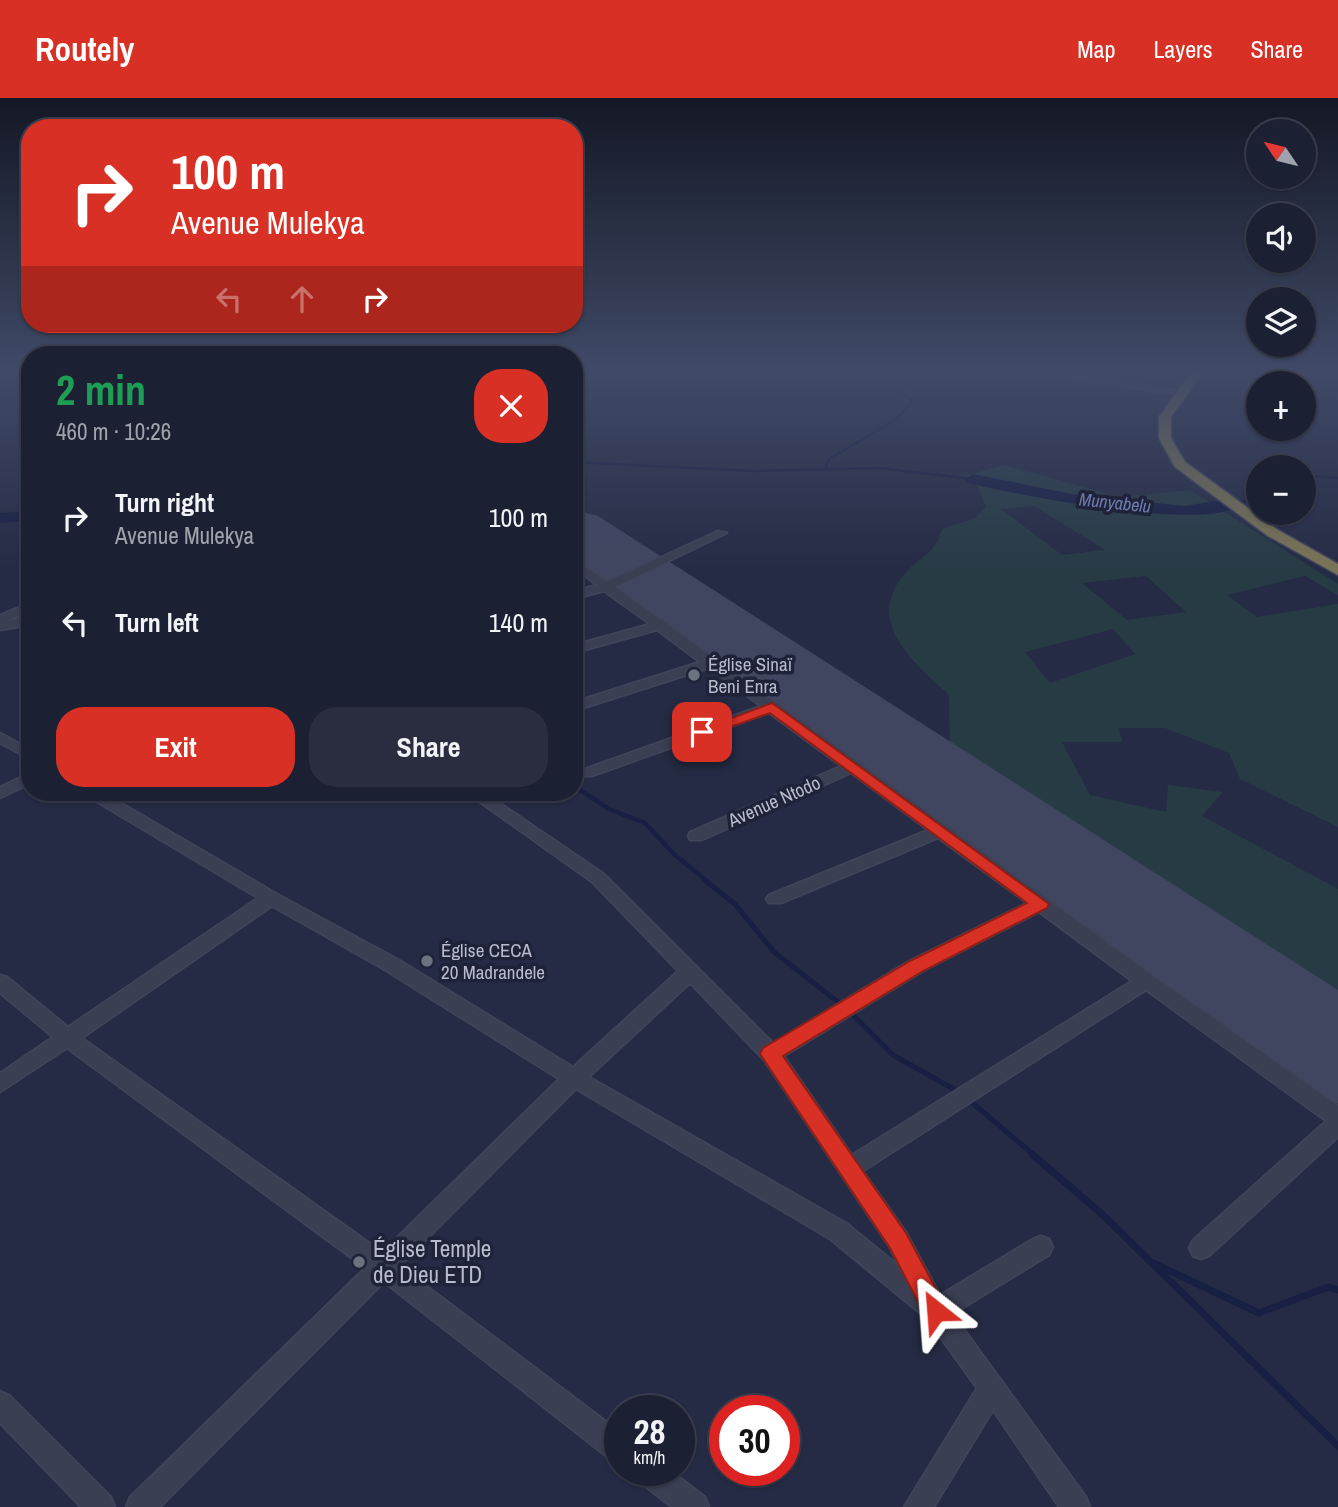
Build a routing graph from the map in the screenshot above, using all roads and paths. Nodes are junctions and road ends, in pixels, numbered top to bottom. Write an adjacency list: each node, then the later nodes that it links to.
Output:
1 (1165, 437): 4 (highway)
2 (722, 533): 5 (street)
3 (583, 569): 5 (street)
4 (1338, 570)
5 (607, 586): 6 (street); 10 (street)
6 (583, 592)
7 (21, 611): 8 (street)
8 (0, 619)
9 (21, 622): 11 (street)
10 (661, 625): 12 (street); 13 (street)
11 (0, 626)
12 (583, 647)
13 (713, 662): 14 (street); 15 (street)
14 (583, 704)
15 (772, 707): 18 (street); 19 (street)
16 (4, 743): 17 (street)
17 (21, 751)
18 (853, 766): 24 (street); 25 (street, Avenue Ntodo)
19 (587, 772)
20 (21, 782): 21 (street)
21 (0, 793)
22 (107, 801): 26 (street)
23 (487, 801): 29 (street)
24 (942, 830): 27 (street); 28 (street)
25 (696, 836)
26 (271, 898): 32 (street); 34 (street)
27 (775, 899)
28 (1041, 904): 30 (street); 33 (street)
29 (691, 971): 33 (street); 34 (street)
30 (1146, 981): 36 (street); 38 (street)
31 (0, 982): 32 (street)
32 (68, 1038): 35 (street); 41 (street)
33 (771, 1054): 38 (street)
34 (574, 1077): 41 (street); 42 (street)
35 (0, 1084)
36 (1338, 1118)
37 (1338, 1124): 40 (street)
38 (850, 1167): 42 (street)
39 (1041, 1247): 42 (street)
40 (1201, 1248)
41 (383, 1267): 45 (street); 48 (street)
42 (936, 1311): 43 (street)
43 (992, 1387): 50 (street); 51 (street)
44 (0, 1404): 47 (street)
45 (604, 1437)
46 (668, 1486): 49 (street)
47 (101, 1507)
48 (140, 1507)
49 (695, 1507)
50 (918, 1507)
51 (1076, 1507)

